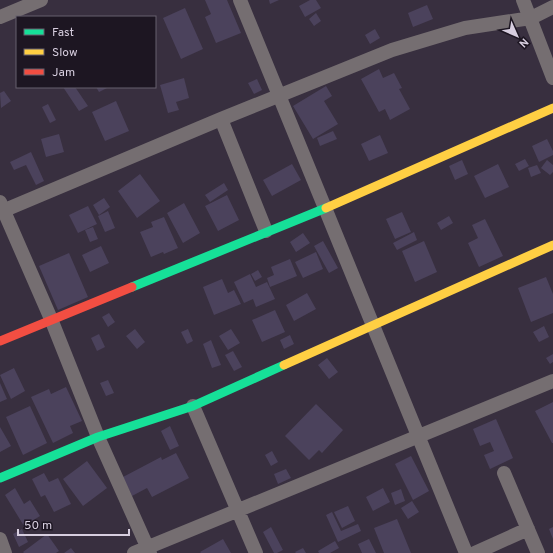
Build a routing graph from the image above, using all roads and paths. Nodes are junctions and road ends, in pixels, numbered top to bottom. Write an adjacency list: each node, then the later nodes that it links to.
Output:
1 (41, 0): 5 (street)
2 (240, 0): 8 (street)
3 (523, 0): 6 (street)
4 (553, 7): 6 (street)
5 (0, 17)
6 (531, 18): 7 (street); 8 (street)
7 (553, 78)
8 (279, 95): 10 (street); 12 (street)
9 (553, 108): 12 (street)
10 (220, 119): 11 (street); 13 (street)
11 (1, 208): 15 (street)
12 (325, 208): 13 (street); 16 (street)
13 (266, 231): 15 (street)
14 (553, 245): 16 (street)
15 (51, 319): 17 (street); 20 (street)
16 (372, 325): 19 (street); 21 (street)
17 (0, 341)
18 (553, 381): 21 (street)
19 (193, 406): 20 (street); 24 (street)
20 (98, 437): 23 (street); 27 (street)
21 (418, 437): 24 (street); 31 (street)
22 (504, 473): 25 (street)
23 (0, 478)
24 (237, 510): 27 (street); 30 (street)
25 (528, 529): 32 (street); 33 (street)
26 (0, 539): 28 (street)
27 (148, 550): 29 (street)
28 (5, 553)
29 (134, 553)
30 (256, 553)
31 (466, 553)
32 (475, 553)
33 (538, 553)

